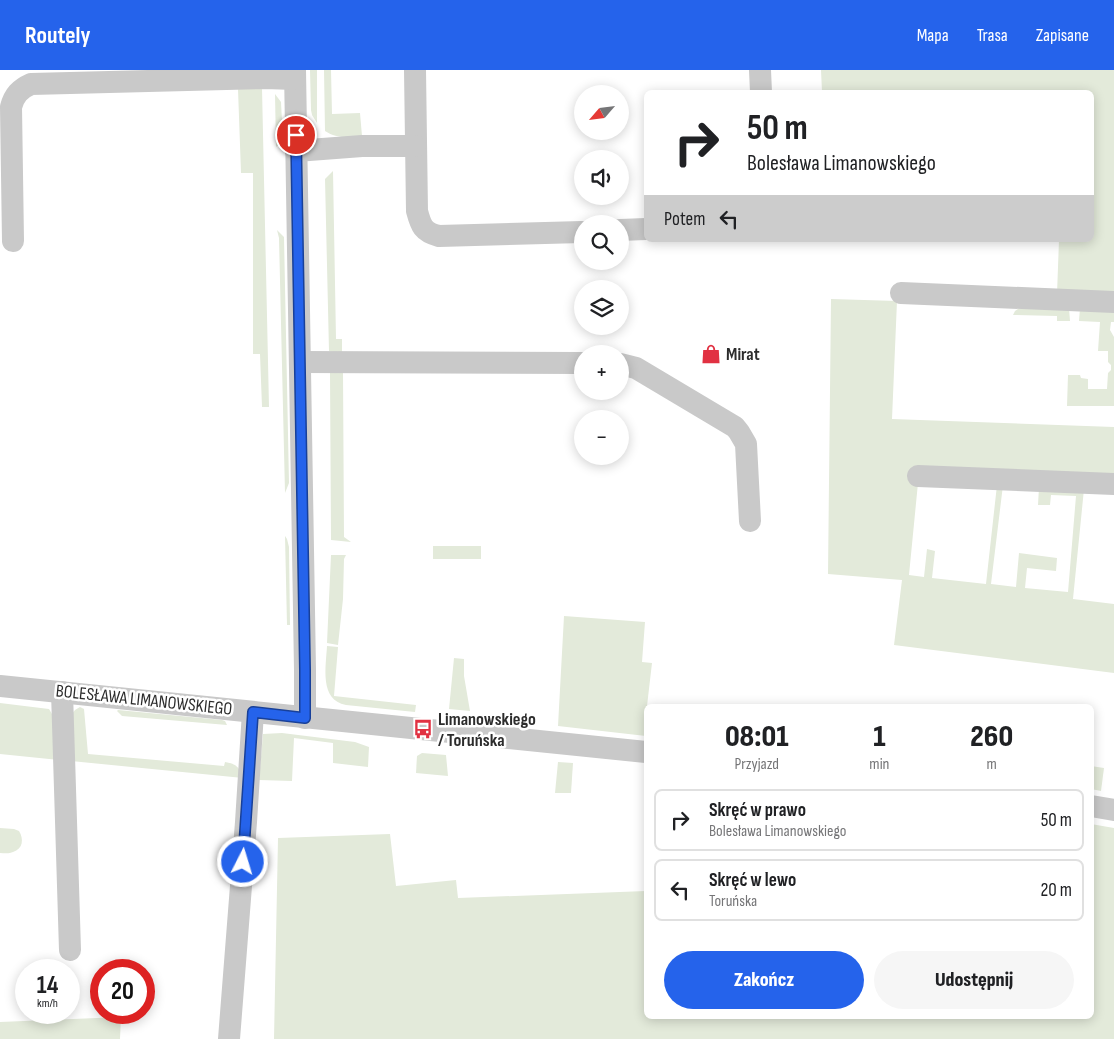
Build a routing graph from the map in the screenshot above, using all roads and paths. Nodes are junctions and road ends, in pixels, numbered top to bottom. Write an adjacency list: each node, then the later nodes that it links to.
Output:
1 (416, 70): 5 (street)
2 (760, 70): 4 (street)
3 (295, 75): 6 (street); 10 (street)
4 (761, 90)
5 (415, 146): 6 (street); 9 (street)
6 (296, 151): 13 (street)
7 (629, 230): 8 (street)
8 (644, 230)
9 (574, 232)
10 (14, 241)
11 (901, 293): 12 (street)
12 (1114, 302)
13 (300, 362): 14 (street); 22 (street)
14 (574, 362)
15 (629, 366): 18 (street)
16 (918, 476): 17 (street)
17 (1114, 484)
18 (750, 521)
19 (0, 686): 20 (street, BOLESŁAWA LIMANOWSKIEGO)
20 (62, 692): 21 (street, BOLESŁAWA LIMANOWSKIEGO); 26 (street)
21 (253, 712): 22 (street, BOLESŁAWA LIMANOWSKIEGO); 27 (street)
22 (305, 718): 23 (street, BOLESŁAWA LIMANOWSKIEGO)
23 (644, 752)
24 (1094, 807): 25 (street)
25 (1114, 810)
26 (70, 950)
27 (229, 1039)

